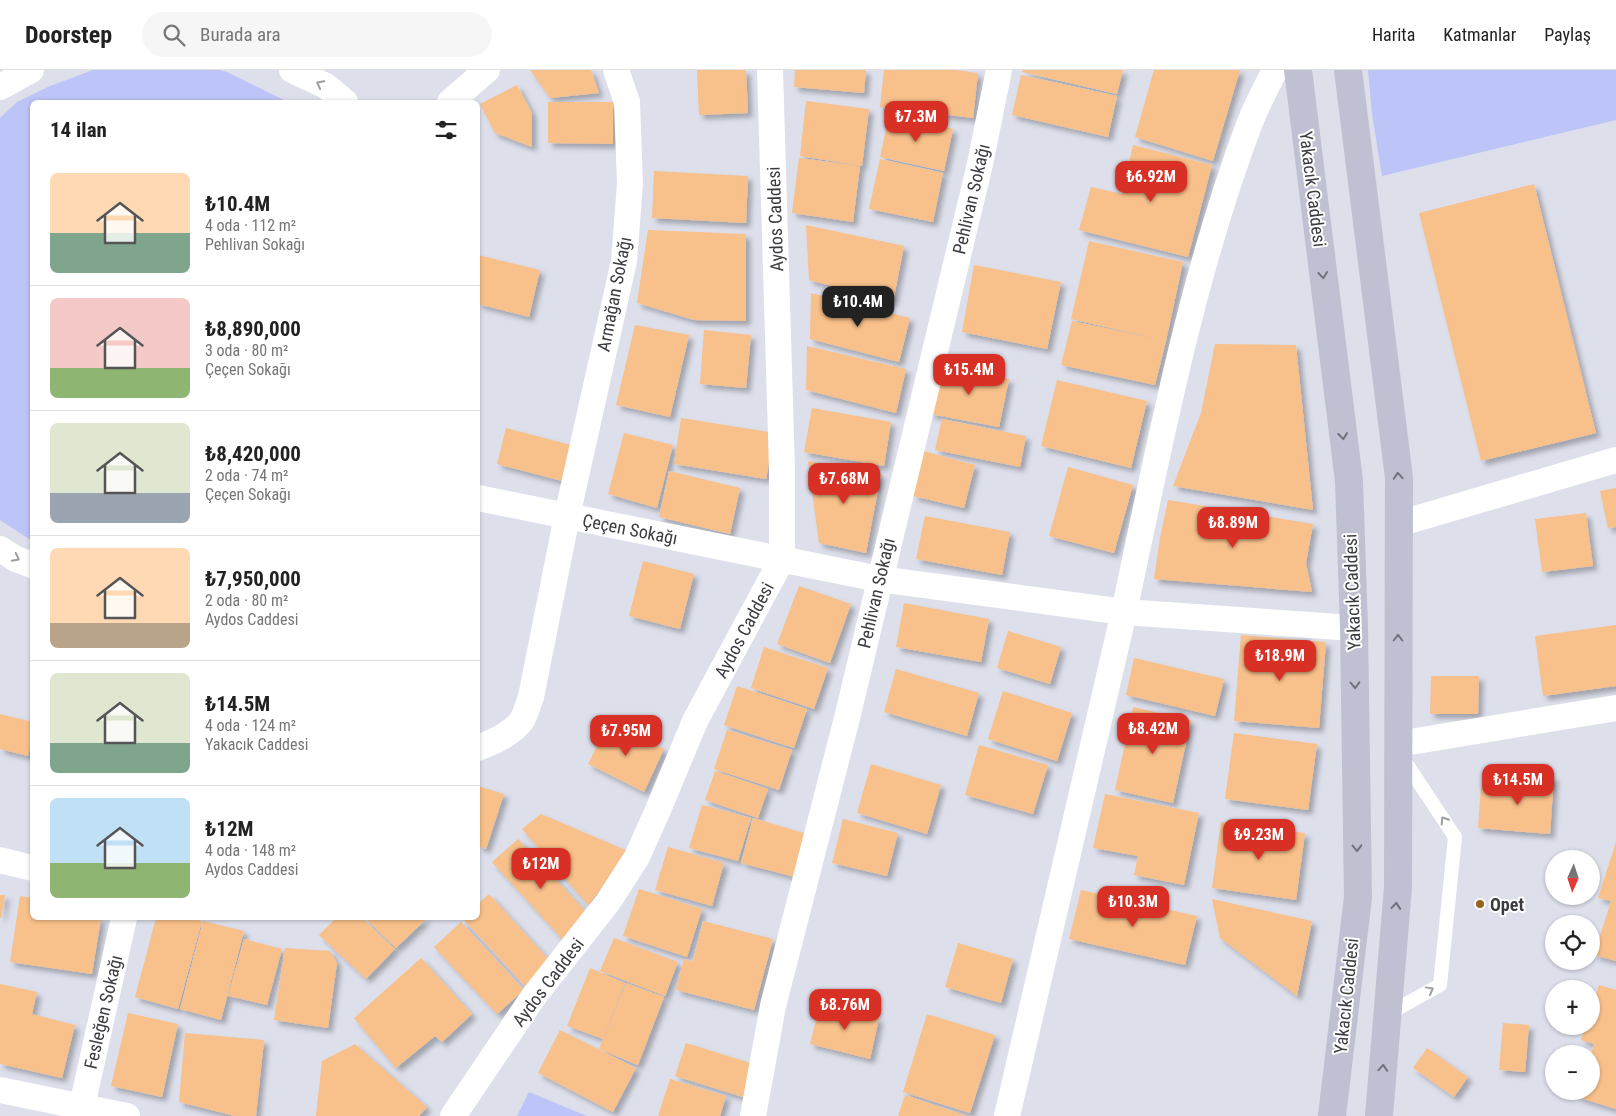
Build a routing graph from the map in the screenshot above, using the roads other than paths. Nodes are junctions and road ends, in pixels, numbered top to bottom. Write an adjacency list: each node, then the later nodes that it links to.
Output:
1 (31, 70): 10 (street)
2 (292, 70): 11 (street, one-way to 2)
3 (487, 70): 12 (street)
4 (616, 70): 15 (street, Armağan Sokağı)
5 (770, 70): 18 (street, Aydos Caddesi)
6 (999, 70): 20 (street, Pehlivan Sokağı)
7 (1275, 70): 21 (street)
8 (1298, 70): 22 (main road, Yakacık Caddesi, one-way to 22)
9 (1348, 70): 16 (main road, one-way to 9)
10 (0, 87)
11 (343, 100)
12 (452, 100)
13 (1616, 460): 16 (street)
14 (480, 498): 15 (street, Çeçen Sokağı)
15 (567, 516): 18 (street, Çeçen Sokağı); 24 (street, Armağan Sokağı)
16 (1398, 524): 25 (main road, one-way to 16)
17 (0, 549): 19 (street, one-way to 19)
18 (782, 559): 20 (street, Çeçen Sokağı); 33 (street, Aydos Caddesi)
19 (30, 565)
20 (879, 579): 21 (street, Çeçen Sokağı); 34 (street, Pehlivan Sokağı)
21 (1124, 612): 22 (street); 35 (street)
22 (1354, 628): 36 (main road, Yakacık Caddesi, one-way to 36)
23 (1616, 708): 25 (street)
24 (480, 747)
25 (1398, 747): 29 (main road, one-way to 25); 29 (lane, one-way to 25)
26 (0, 860): 27 (street)
27 (30, 868)
28 (124, 920): 31 (street, Fesleğen Sokağı)
29 (1388, 1014): 37 (main road, one-way to 29)
30 (0, 1090): 31 (street)
31 (82, 1106): 32 (street)
32 (127, 1116)
33 (453, 1116)
34 (752, 1116)
35 (1007, 1116)
36 (1332, 1116)
37 (1379, 1116)

